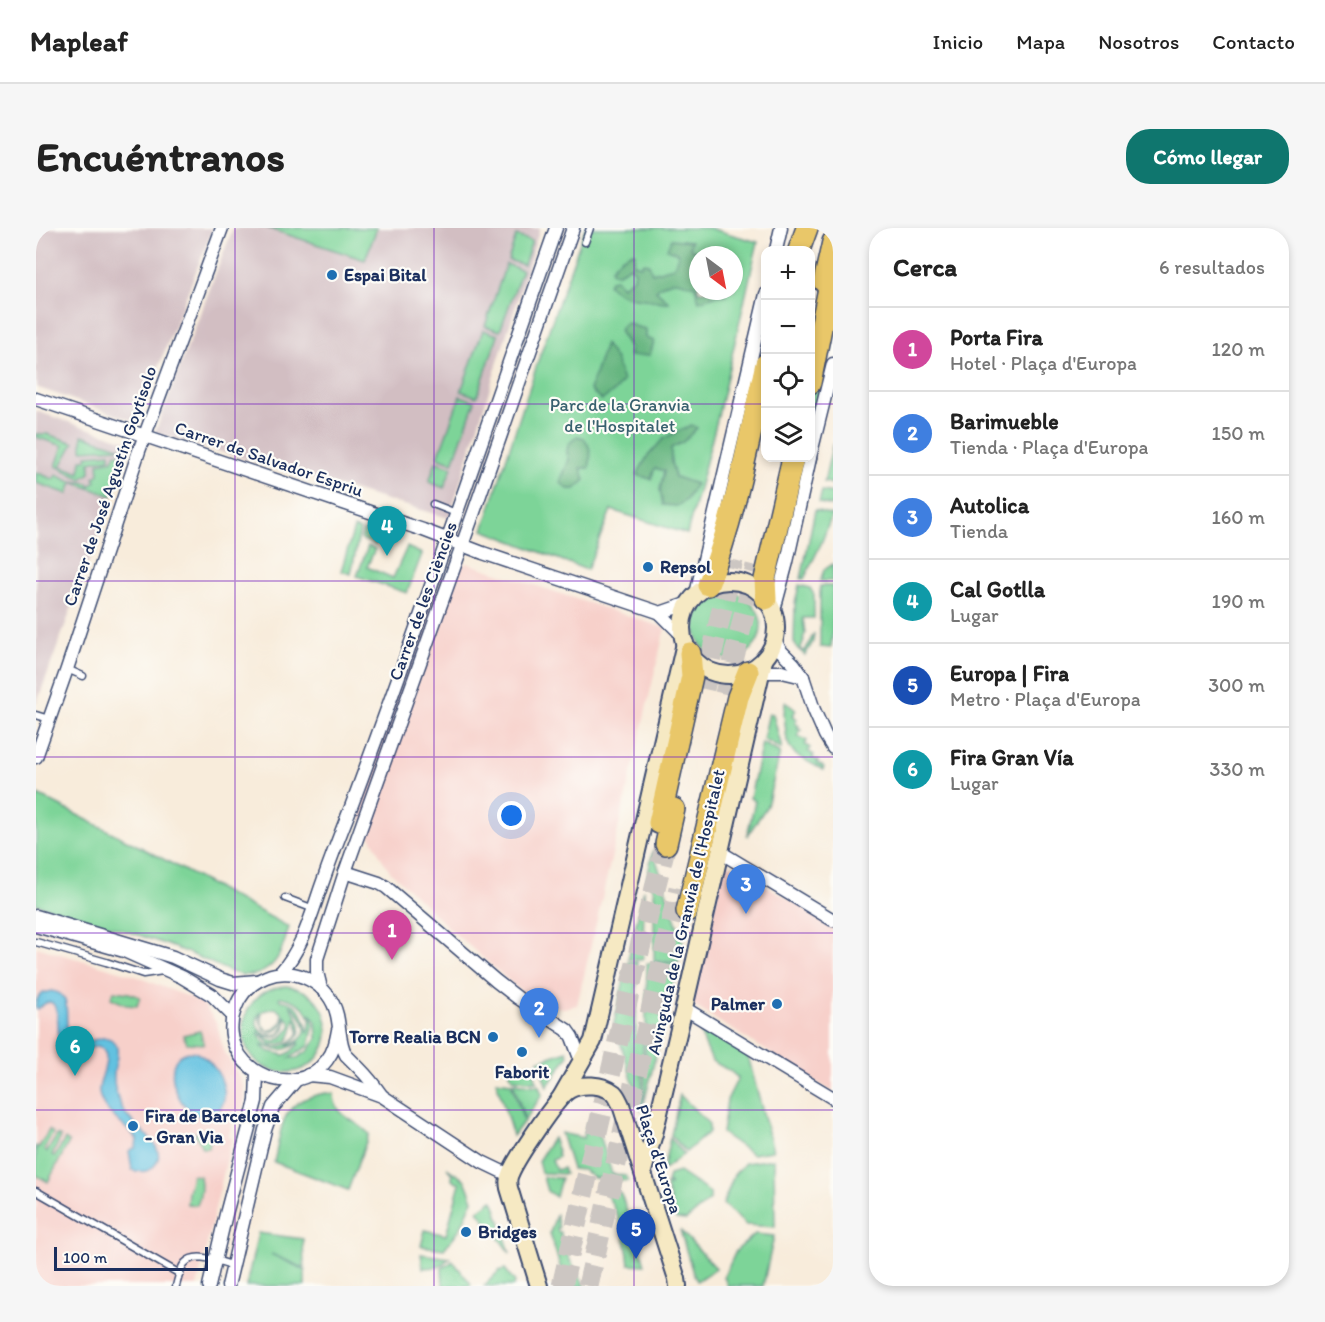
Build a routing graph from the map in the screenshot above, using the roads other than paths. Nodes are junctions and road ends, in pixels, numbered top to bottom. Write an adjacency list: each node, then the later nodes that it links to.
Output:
1 (222, 228): 18 (street, Carrer de José Agustín Goytisolo)
2 (555, 228): 24 (street, Carrer de les Ciències)
3 (573, 228): 26 (street, Carrer de les Ciències)
4 (590, 228): 7 (lane)
5 (781, 228): 9 (street)
6 (807, 228): 10 (highway)
7 (585, 242)
8 (833, 242): 13 (highway)
9 (777, 246)
10 (802, 246)
11 (833, 268): 14 (highway)
12 (764, 300): 29 (street)
13 (815, 317)
14 (825, 374): 17 (street)
15 (761, 381): 29 (highway)
16 (36, 399): 18 (street, Carrer de Salvador Espriu)
17 (815, 429)
18 (144, 436): 25 (street, Carrer de Salvador Espriu); 35 (street, Carrer de José Agustín Goytisolo)
19 (761, 437): 27 (highway)
20 (781, 462): 28 (highway)
21 (792, 462): 30 (highway)
22 (809, 462): 30 (street)
23 (433, 504): 24 (lane)
24 (456, 513): 25 (street, Carrer de les Ciències)
25 (447, 539): 26 (street, Carrer de Salvador Espriu); 50 (street, Carrer de les Ciències)
26 (463, 545): 31 (street, Carrer de Salvador Espriu); 47 (street, Carrer de les Ciències)
27 (733, 560)
28 (756, 566)
29 (698, 594): 30 (main road); 31 (street); 33 (main road)
30 (770, 606): 32 (main road)
31 (660, 613): 33 (street, Carrer de Salvador Espriu)
32 (775, 640): 34 (main road); 37 (street)
33 (686, 644): 34 (main road); 44 (highway); 63 (main road)
34 (758, 668): 37 (street); 46 (main road, Avinguda de la Granvia de l'Hospitalet); 51 (highway)
35 (67, 669): 36 (lane); 41 (street, Carrer de José Agustín Goytisolo)
36 (83, 676)
37 (803, 677): 42 (street)
38 (704, 689): 45 (highway)
39 (725, 694): 48 (highway)
40 (36, 715): 41 (lane)
41 (50, 719): 43 (street, Carrer de José Agustín Goytisolo)
42 (833, 748)
43 (36, 757)
44 (659, 823)
45 (666, 844)
46 (720, 852): 53 (street); 60 (main road, Avinguda de la Granvia de l'Hospitalet)
47 (345, 872): 59 (street, Carrer de les Ciències); 63 (street)
48 (679, 888)
49 (285, 898): 50 (lane)
50 (314, 909): 57 (street, Carrer de les Ciències)
51 (687, 911)
52 (36, 916): 58 (street)
53 (833, 920)
54 (36, 926): 56 (street)
55 (36, 942): 56 (lane)
56 (167, 971): 61 (street)
57 (280, 973): 58 (street); 59 (street)
58 (258, 981): 61 (street)
59 (321, 988): 62 (street)
60 (684, 1008): 68 (street); 69 (main road, Avinguda de la Granvia de l'Hospitalet)
61 (232, 1015): 64 (street)
62 (338, 1030): 65 (street); 66 (street)
63 (581, 1061): 67 (main road)
64 (257, 1073): 65 (street); 72 (street)
65 (303, 1077): 66 (street); 73 (street)
66 (382, 1096): 70 (street)
67 (561, 1096): 69 (main road, Plaça d'Europa); 70 (main road)
68 (833, 1098)
69 (643, 1171): 75 (main road, Plaça d'Europa)
70 (509, 1175): 76 (main road)
71 (36, 1191): 74 (lane)
72 (215, 1260): 73 (lane); 74 (lane); 78 (street)
73 (233, 1265): 79 (street)
74 (180, 1274): 77 (lane)
75 (679, 1284)
76 (538, 1285)
77 (176, 1286)
78 (209, 1286)
79 (228, 1286)

